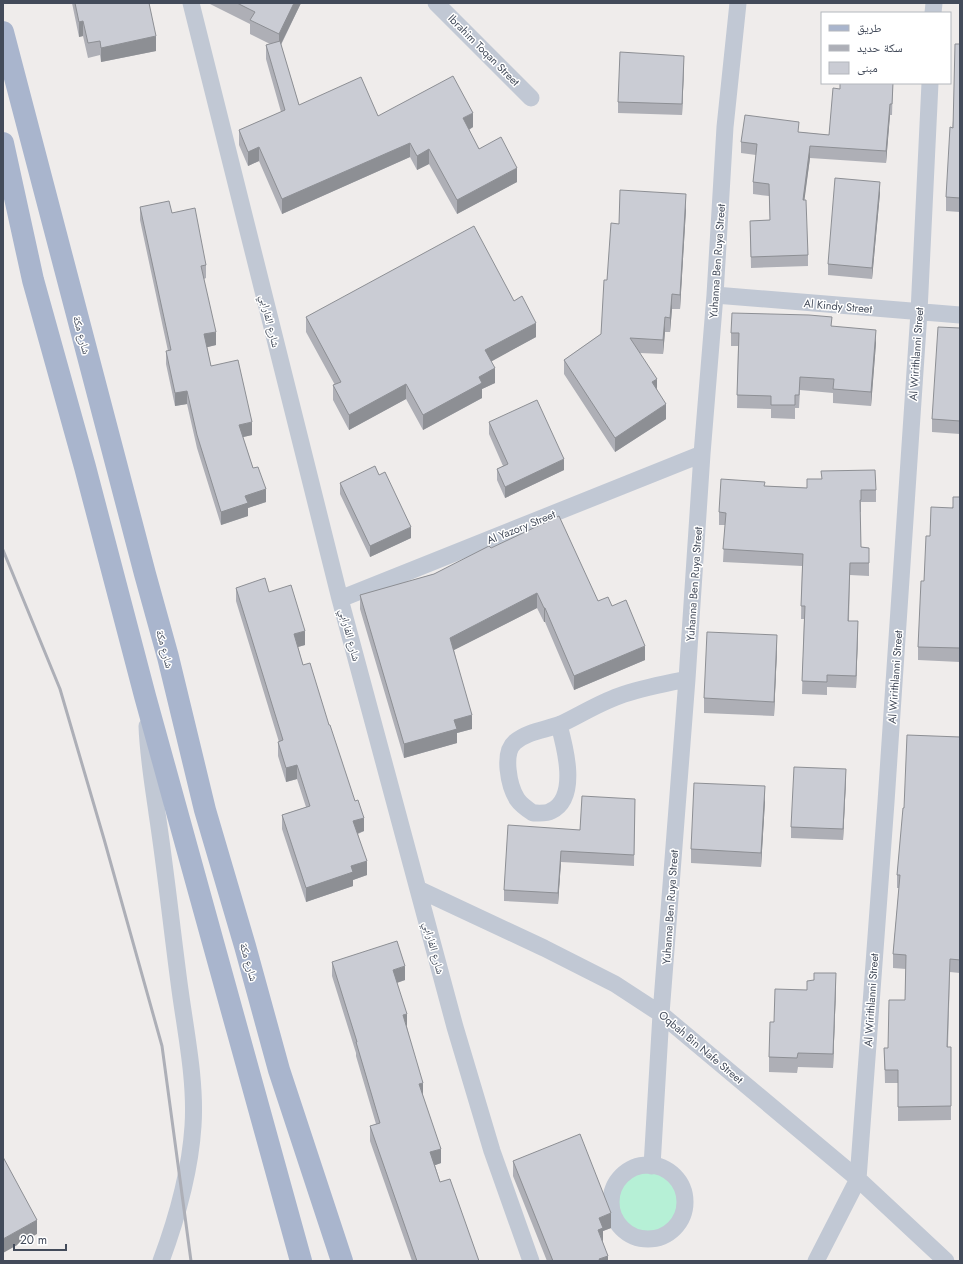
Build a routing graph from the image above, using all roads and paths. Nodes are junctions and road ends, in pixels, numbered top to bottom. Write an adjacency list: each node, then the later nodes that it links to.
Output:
1 (190, 3): 12 (street, شارع الفارابي)
2 (436, 3): 6 (street, Ibrahim Toqan Street)
3 (738, 3): 8 (street, Yuhanna Ben Ruya Street)
4 (3, 32): 22 (main road, شارع مكة)
5 (930, 84): 9 (street, Al Wirithlanni Street)
6 (531, 98)
7 (3, 143): 14 (main road)
8 (715, 295): 9 (street, Al Kindy Street); 11 (street, Yuhanna Ben Ruya Street)
9 (919, 312): 10 (street, Al Kindy Street); 19 (street, Al Wirithlanni Street)
10 (960, 315)
11 (702, 454): 12 (street, Al Yazory Street); 13 (street, Yuhanna Ben Ruya Street)
12 (340, 599): 16 (street, شارع الفارابي)
13 (687, 679): 15 (street); 17 (street, Yuhanna Ben Ruya Street)
14 (144, 696): 20 (street); 21 (main road)
15 (559, 724): 15 (street)
16 (418, 890): 17 (street, Oqbah Bin Nafe Street); 23 (street, شارع الفارابي)
17 (662, 1014): 18 (street, Yuhanna Ben Ruya Street); 19 (street, Oqbah Bin Nafe Street)
18 (652, 1166): 18 (street)
19 (858, 1179): 24 (street, Al Wirithlanni Street); 25 (street, Oqbah Bin Nafe Street)
20 (161, 1261)
21 (301, 1261)
22 (342, 1261)
23 (532, 1261)
24 (816, 1261)
25 (946, 1261)

